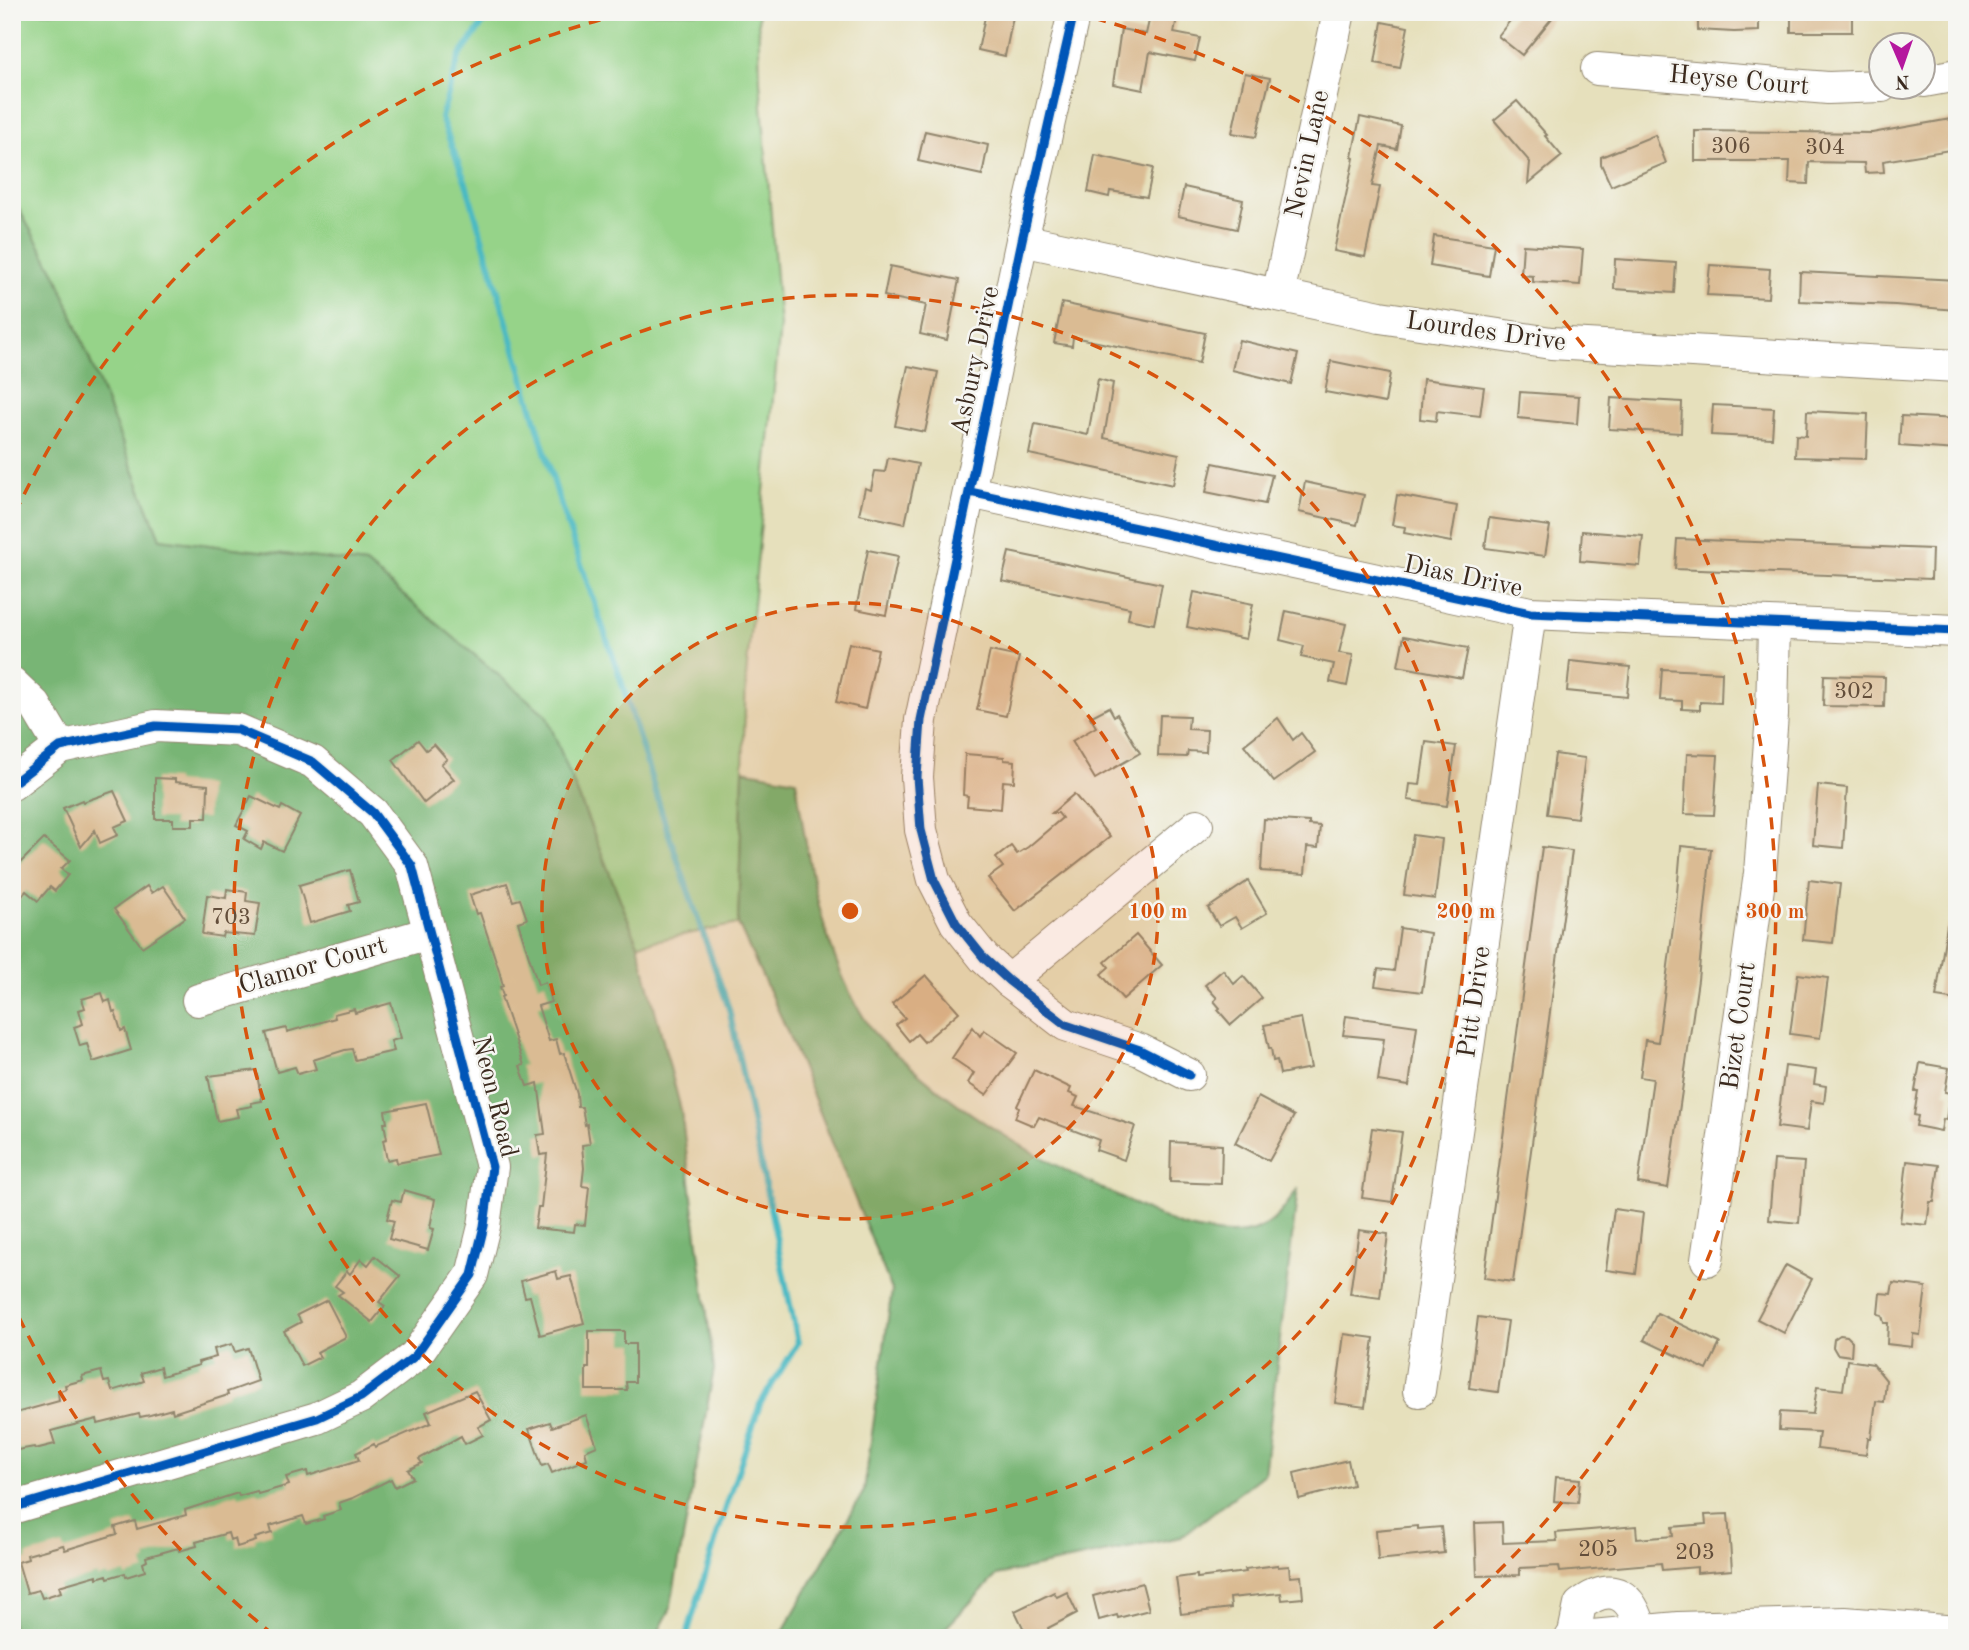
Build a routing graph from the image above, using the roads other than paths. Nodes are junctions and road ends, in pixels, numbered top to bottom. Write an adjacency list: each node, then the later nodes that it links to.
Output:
1 (1074, 12): 7 (street, Asbury Drive)
2 (1339, 12): 8 (street, Nevin Lane)
3 (1597, 69): 6 (street, Heyse Court)
4 (1957, 75): 5 (street)
5 (1938, 78)
6 (1868, 87)
7 (1023, 240): 8 (street, Lourdes Drive); 10 (street, Asbury Drive)
8 (1278, 295): 9 (street, Lourdes Drive)
9 (1957, 366)
10 (970, 492): 11 (street, Dias Drive); 19 (street, Asbury Drive)
11 (1530, 613): 12 (street, Dias Drive); 23 (street, Pitt Drive)
12 (1774, 624): 13 (street, Dias Drive); 22 (street, Bizet Court)
13 (1957, 631)
14 (12, 684): 15 (street)
15 (60, 747): 16 (street, Neon Road); 18 (street, Neon Road)
16 (12, 784)
17 (1197, 825): 19 (street)
18 (429, 933): 20 (street, Clamor Court); 24 (street, Neon Road)
19 (1010, 981): 21 (street, Asbury Drive)
20 (198, 1000)
21 (1189, 1075)
22 (1707, 1260)
23 (1419, 1391)
24 (12, 1508)
25 (1957, 1632): 26 (street)
26 (1572, 1638)

